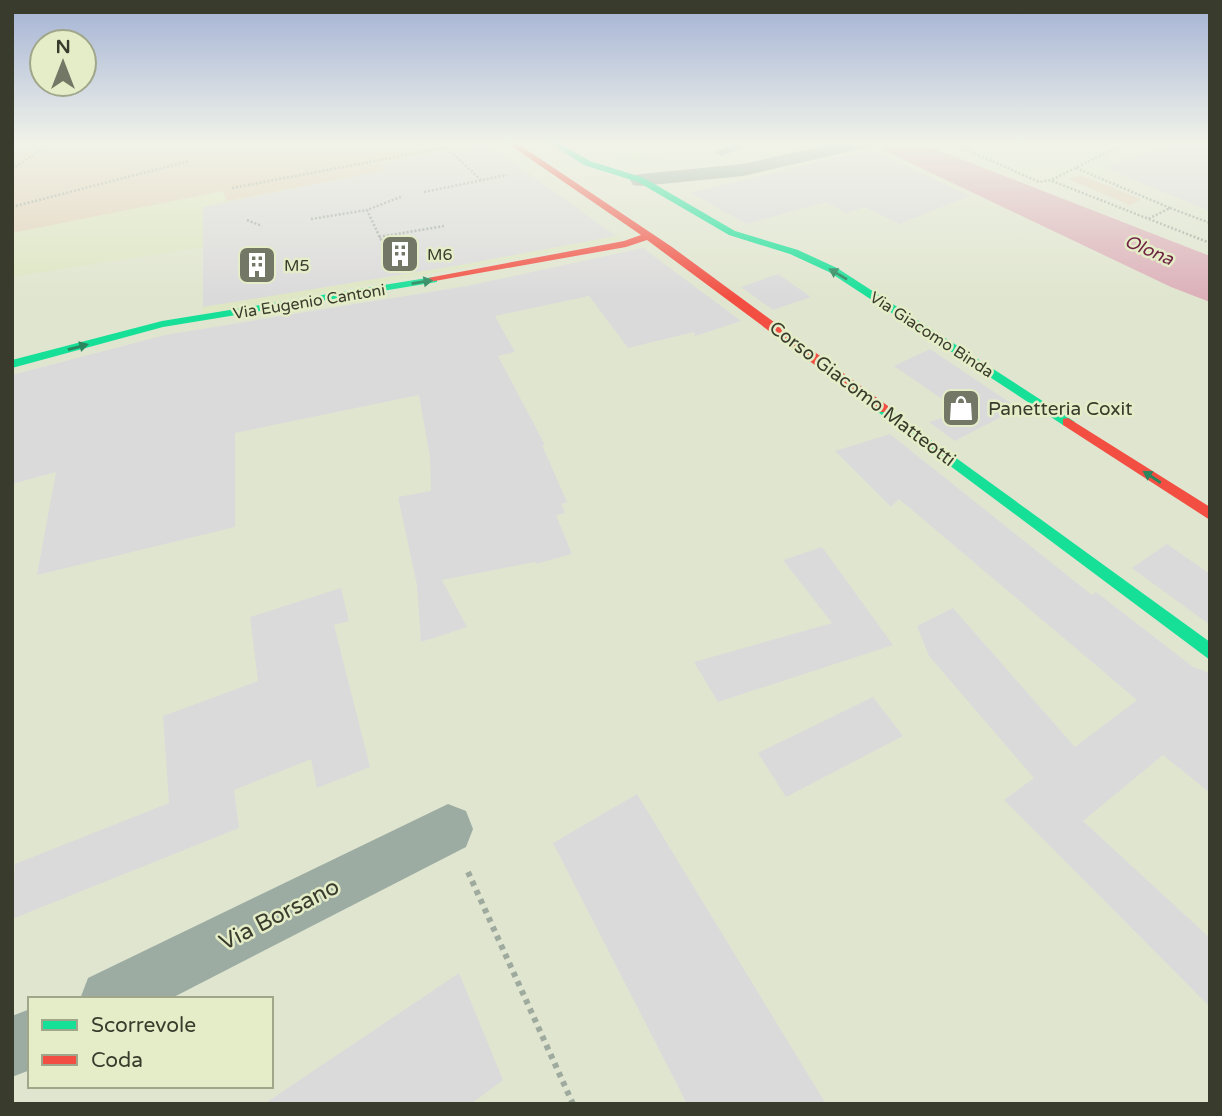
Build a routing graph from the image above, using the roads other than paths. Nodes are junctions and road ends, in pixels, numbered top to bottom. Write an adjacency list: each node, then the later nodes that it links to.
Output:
1 (586, 194): 3 (street, Corso Giacomo Matteotti)
2 (665, 194): 5 (street, Via Giacomo Binda, one-way to 2)
3 (648, 236): 4 (street, Via Eugenio Cantoni, one-way to 3); 6 (street, Corso Giacomo Matteotti)
4 (12, 364)
5 (1210, 514)
6 (1210, 652)
7 (448, 829): 8 (street, Via Borsano)
8 (113, 997)
9 (28, 1039): 10 (street)
10 (12, 1047)

